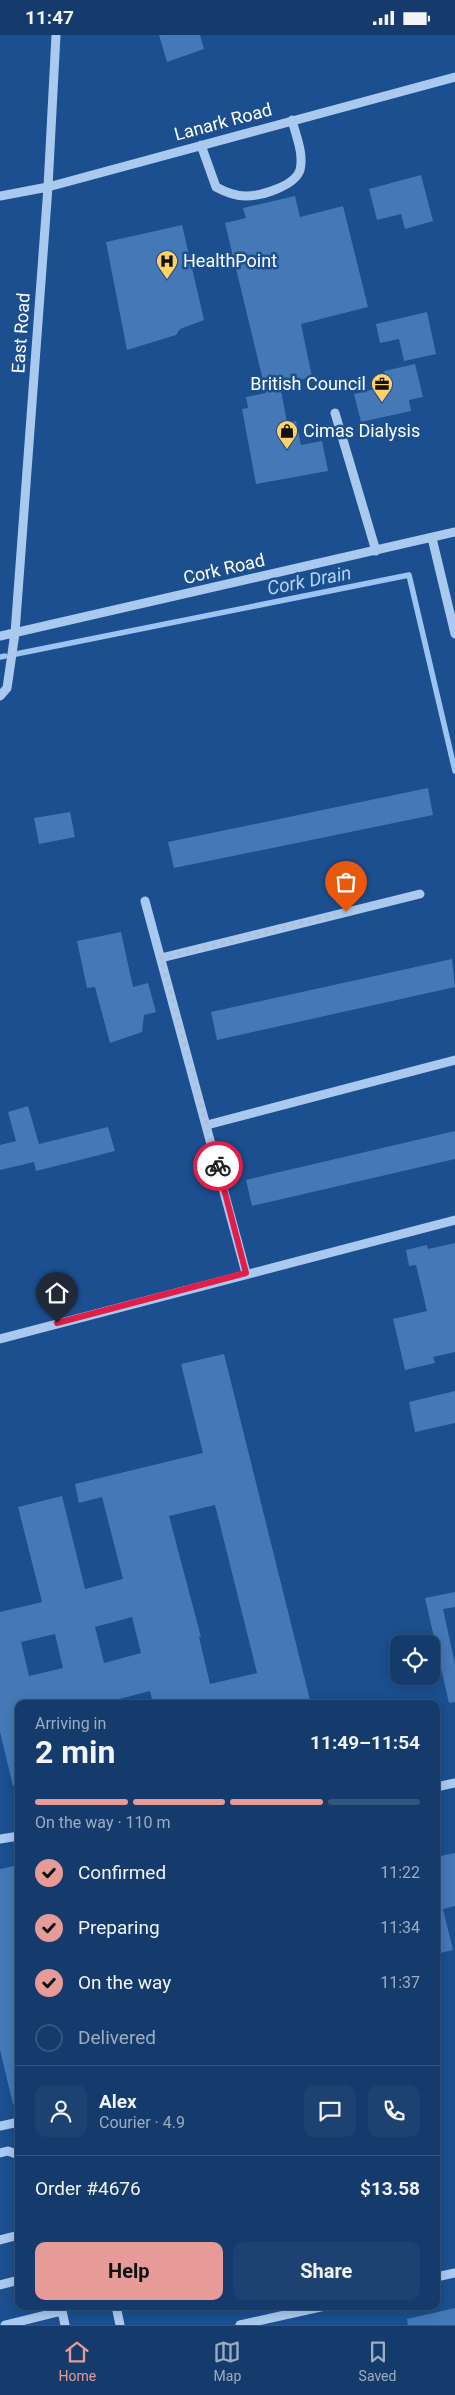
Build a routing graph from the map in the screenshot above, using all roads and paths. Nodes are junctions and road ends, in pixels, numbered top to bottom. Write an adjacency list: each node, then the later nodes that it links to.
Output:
1 (56, 35): 5 (street, East Road)
2 (455, 77): 3 (street, Lanark Road)
3 (292, 120): 4 (street, Lanark Road); 4 (street)
4 (201, 145): 5 (street, Lanark Road)
5 (48, 187): 6 (street, Lanark Road); 11 (street, East Road)
6 (0, 196)
7 (335, 413): 10 (street)
8 (455, 532): 9 (street, Cork Road)
9 (432, 538): 10 (street, Cork Road); 12 (street)
10 (376, 551): 11 (street, Cork Road)
11 (15, 633): 13 (street, Cork Road); 14 (street, East Road)
12 (455, 634)
13 (0, 636)
14 (0, 696)
15 (420, 894): 17 (street)
16 (145, 901): 17 (street)
17 (161, 958): 19 (street)
18 (455, 1060): 19 (street)
19 (207, 1125): 21 (street)
20 (455, 1220): 21 (street)
21 (246, 1273): 22 (street)
22 (0, 1339)
23 (455, 1783): 24 (street)
24 (440, 1786)
25 (15, 1837): 26 (street)
26 (0, 1839)
27 (15, 2123): 28 (street)
28 (0, 2126)
29 (0, 2153): 30 (street)
30 (15, 2154)
31 (15, 2236): 32 (street)
32 (0, 2240)
33 (455, 2273): 34 (street)
34 (440, 2276)
35 (15, 2281): 36 (street)
36 (0, 2285)
37 (58, 2310): 41 (street)
38 (61, 2310): 42 (street)
39 (117, 2310): 43 (street)
40 (307, 2310): 44 (street)
41 (5, 2325)
42 (65, 2325)
43 (120, 2325)
44 (240, 2325)

